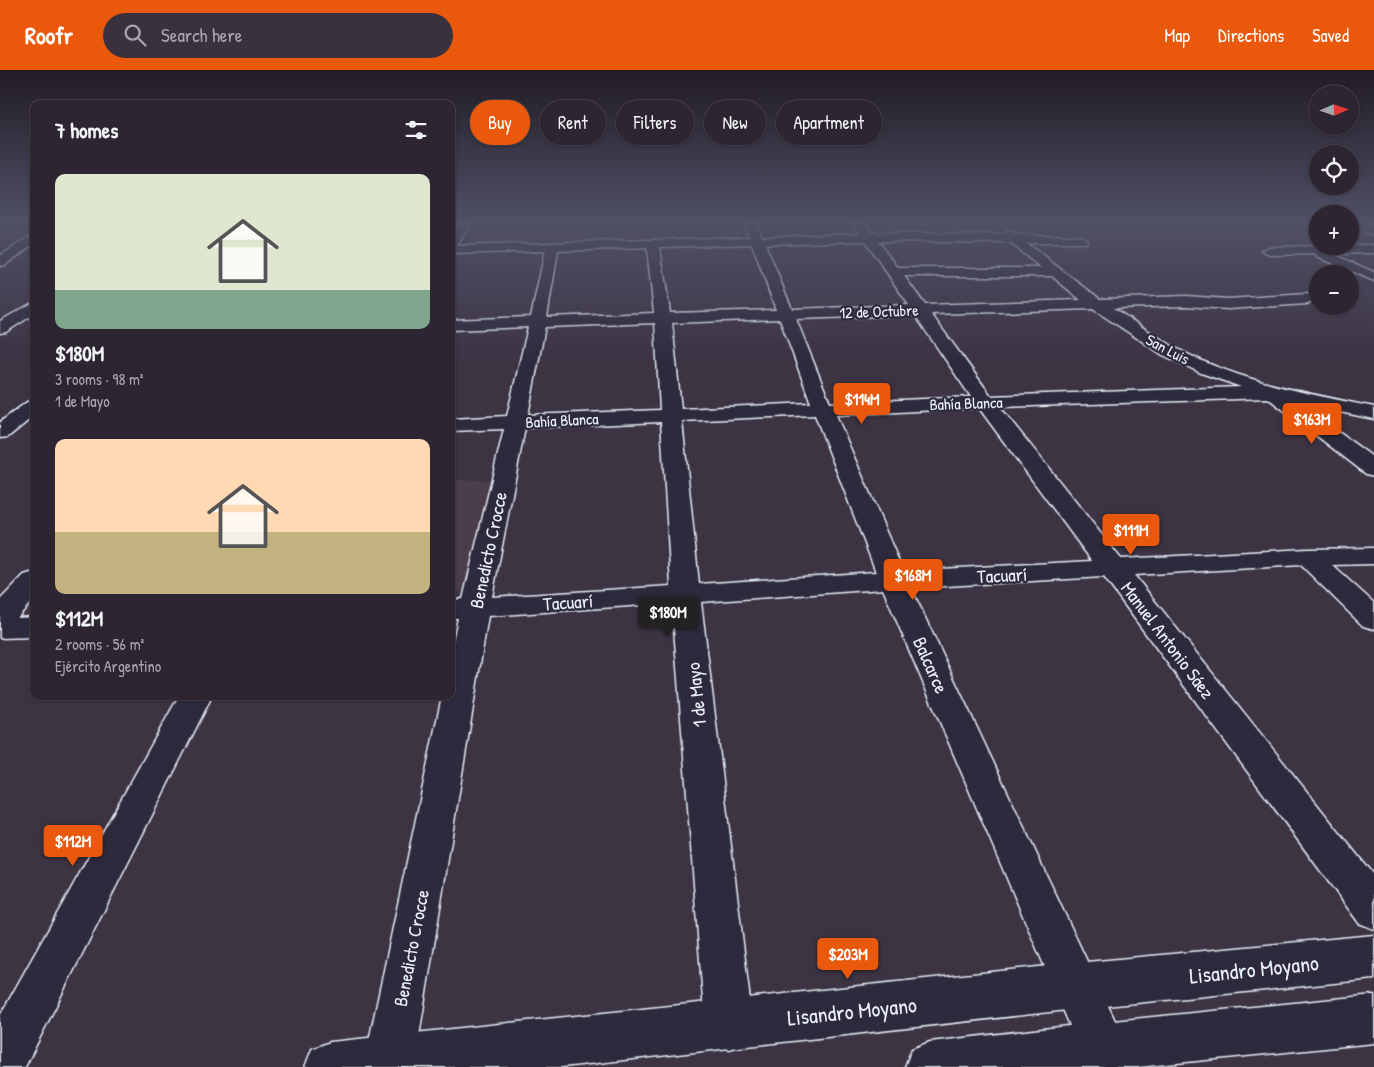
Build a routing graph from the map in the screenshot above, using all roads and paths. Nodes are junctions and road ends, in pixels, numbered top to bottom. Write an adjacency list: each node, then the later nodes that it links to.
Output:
1 (548, 270): 18 (street, Benedicto Crocce)
2 (656, 270): 17 (street, 1 de Mayo)
3 (769, 270): 16 (street, Balcarce)
4 (891, 270): 7 (street, Manuel Antonio Sáez)
5 (1051, 270): 8 (street, San Luis)
6 (1357, 270): 9 (street)
7 (893, 272): 8 (street); 15 (street, Manuel Antonio Sáez)
8 (1054, 272): 11 (street, San Luis)
9 (1374, 277)
10 (1307, 299): 11 (street, 12 de Octubre)
11 (1096, 304): 15 (street, 12 de Octubre); 21 (street, San Luis)
12 (8, 306): 13 (street)
13 (30, 307)
14 (30, 309): 20 (street)
15 (921, 310): 16 (street, 12 de Octubre); 22 (street, Manuel Antonio Sáez)
16 (787, 314): 17 (street, 12 de Octubre); 24 (street, Balcarce)
17 (663, 319): 18 (street, 12 de Octubre); 26 (street, 1 de Mayo)
18 (538, 322): 19 (street, 12 de Octubre); 27 (street, Benedicto Crocce)
19 (455, 325)
20 (0, 328)
21 (1272, 392): 22 (street, Bahía Blanca); 25 (street, San Luis); 31 (street)
22 (985, 402): 24 (street, Bahía Blanca); 34 (street, Manuel Antonio Sáez)
23 (30, 409): 29 (street)
24 (823, 409): 26 (street, Bahía Blanca); 35 (street, Balcarce)
25 (1374, 413)
26 (672, 415): 27 (street, Bahía Blanca); 37 (street, 1 de Mayo)
27 (516, 422): 30 (street, Bahía Blanca); 38 (street, Benedicto Crocce)
28 (30, 423): 29 (street)
29 (4, 425)
30 (455, 425)
31 (1374, 469)
32 (1374, 556): 33 (street, Tacuarí)
33 (1308, 557): 34 (street, Tacuarí); 40 (street)
34 (1114, 569): 35 (street, Tacuarí); 46 (street, Manuel Antonio Sáez)
35 (893, 580): 37 (street, Tacuarí); 48 (street, Balcarce)
36 (30, 585): 39 (street)
37 (686, 594): 38 (street, Tacuarí); 50 (street, 1 de Mayo)
38 (463, 608): 43 (street, Benedicto Crocce)
39 (0, 618)
40 (1374, 619)
41 (30, 627): 42 (street)
42 (0, 628)
43 (455, 658)
44 (194, 700): 53 (street)
45 (448, 700): 52 (street, Benedicto Crocce)
46 (1374, 909)
47 (1374, 957): 48 (street, Lisandro Moyano)
48 (1076, 986): 50 (street, Lisandro Moyano); 51 (street, Balcarce)
49 (1374, 1018): 51 (street)
50 (729, 1025): 52 (street, Lisandro Moyano)
51 (1103, 1046): 55 (street)
52 (390, 1060): 54 (street, Lisandro Moyano)
53 (0, 1065)
54 (330, 1067)
55 (930, 1067)

